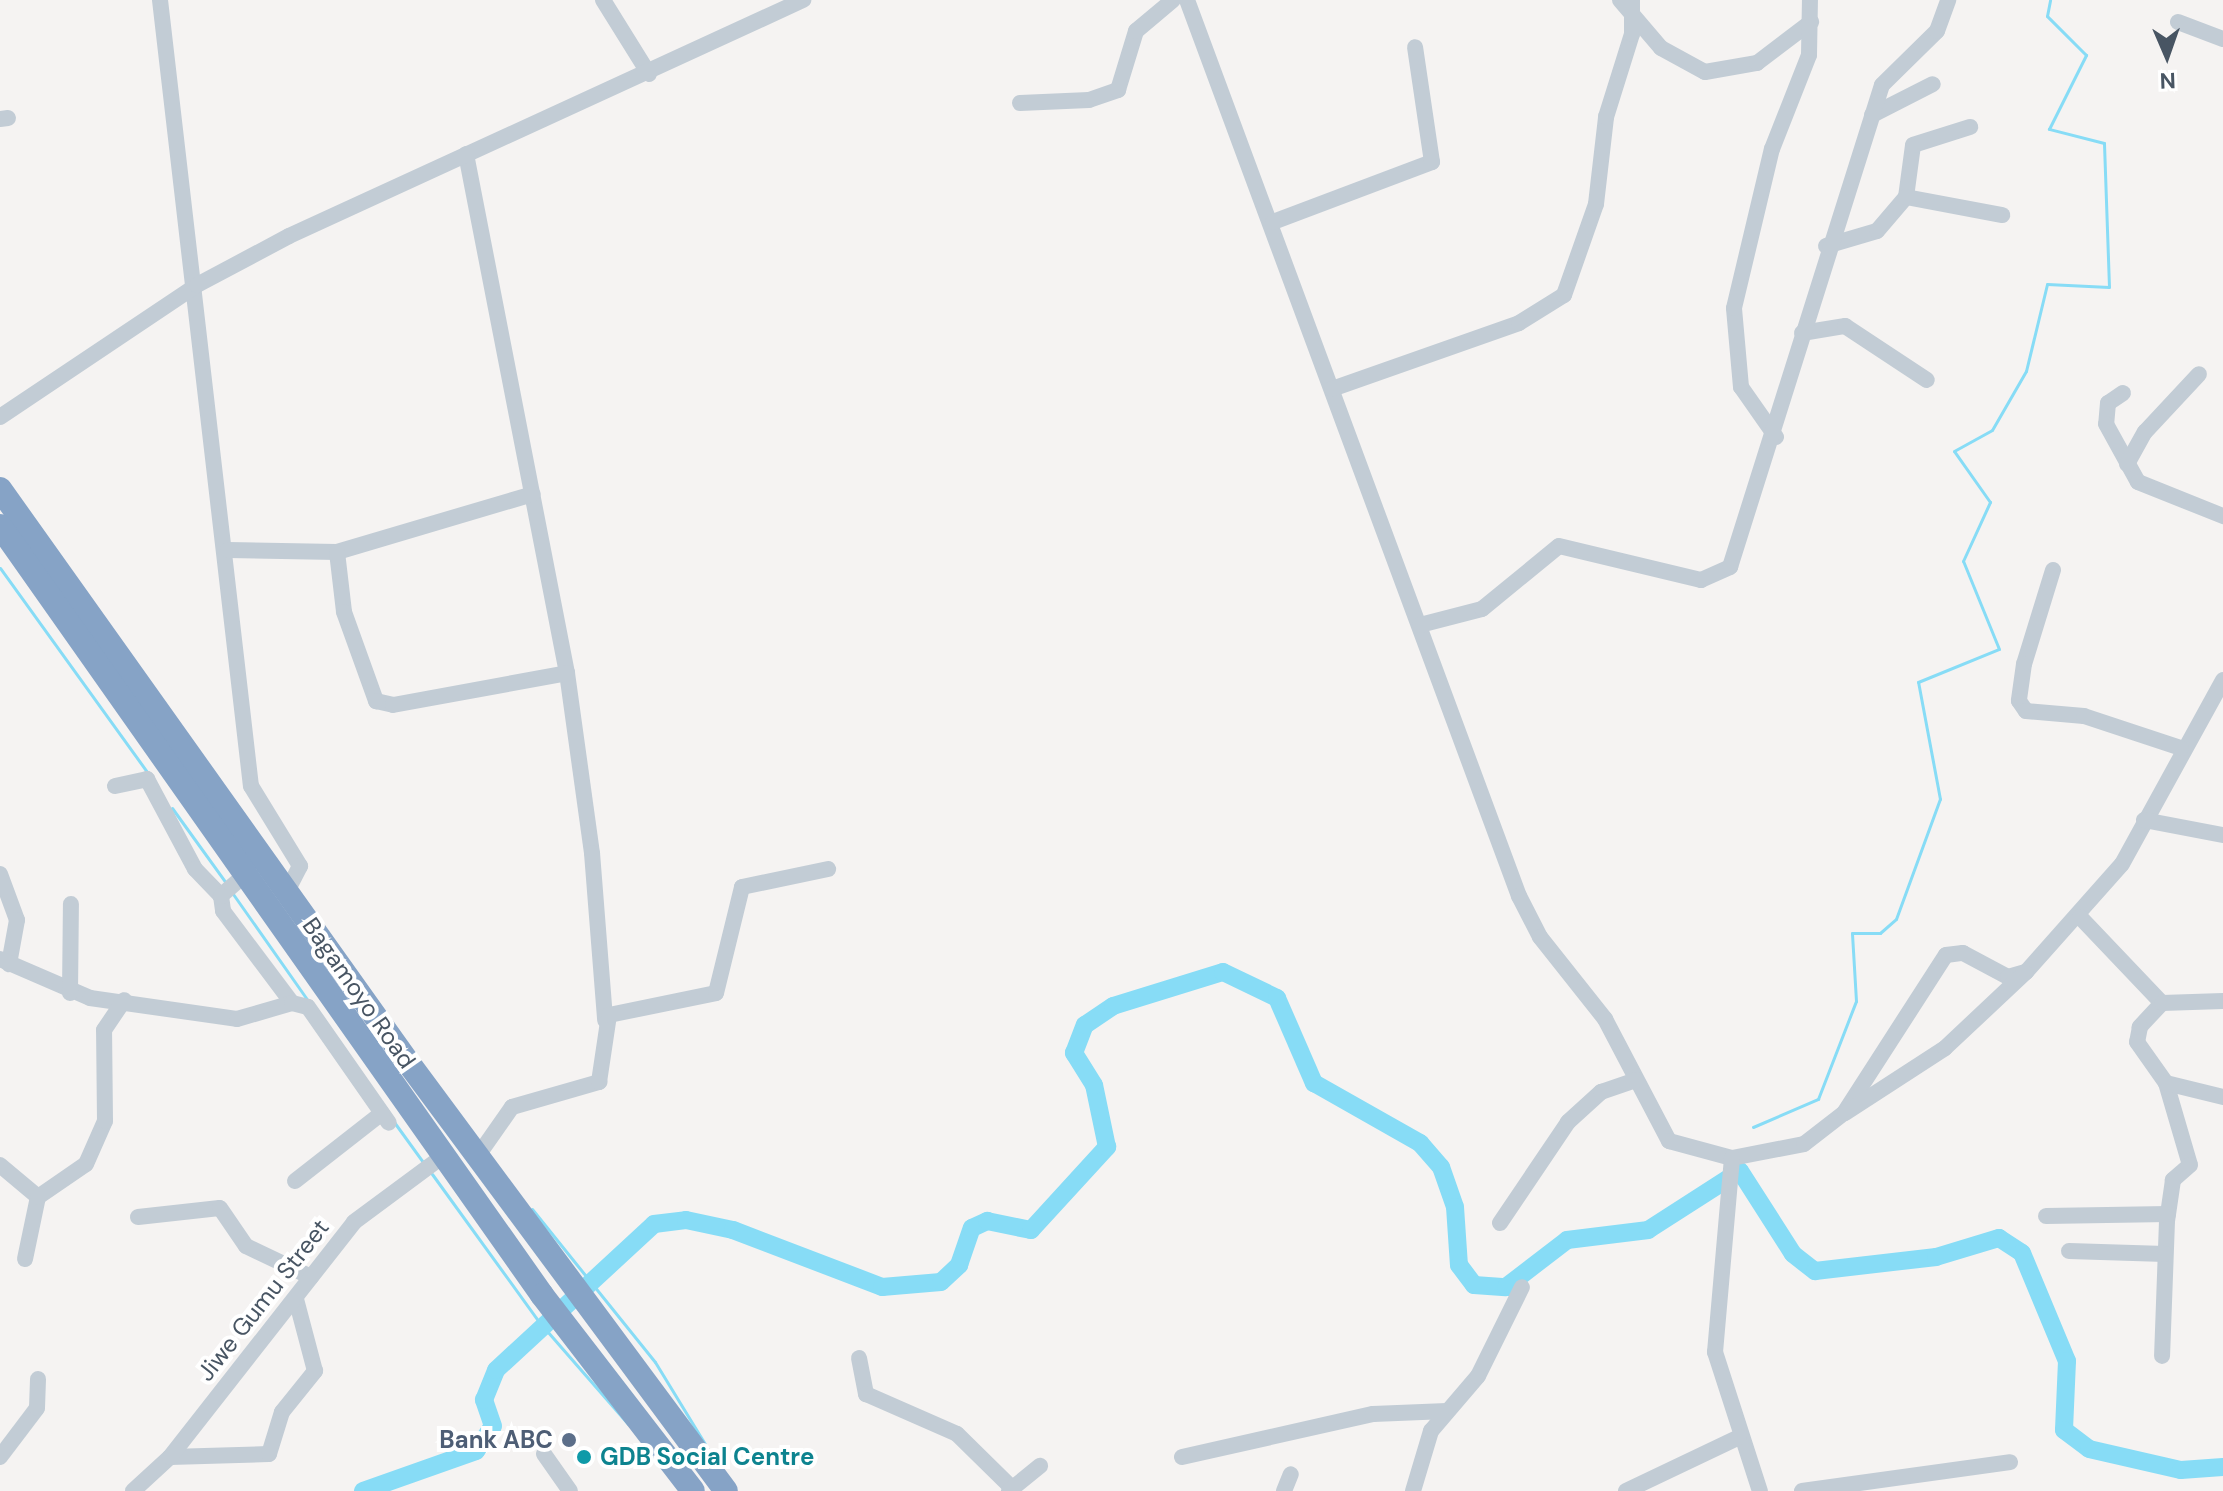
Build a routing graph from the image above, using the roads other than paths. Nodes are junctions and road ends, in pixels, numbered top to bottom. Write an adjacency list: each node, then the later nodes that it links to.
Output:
1 (160, 0): 24 (street)
2 (603, 0): 14 (street)
3 (803, 0): 14 (street)
4 (1173, 0): 16 (street)
5 (1187, 0): 22 (street)
6 (1620, 0): 9 (street)
7 (1810, 0): 10 (street)
8 (1948, 0): 17 (street)
9 (1634, 8): 10 (street); 28 (street)
10 (1811, 22): 31 (street)
11 (2178, 22): 12 (street)
12 (2223, 39)
13 (1415, 47): 22 (street)
14 (649, 74): 19 (street)
15 (1933, 84): 17 (street)
16 (1020, 103)
17 (1872, 115): 23 (street)
18 (1970, 127): 20 (street)
19 (466, 154): 24 (street); 34 (street)
20 (1906, 197): 21 (street); 23 (street)
21 (2002, 215)
22 (1273, 222): 28 (street)
23 (1826, 246): 25 (street)
24 (197, 285): 30 (street); 37 (street)
25 (1802, 333): 27 (street); 31 (street)
26 (2199, 374): 32 (street)
27 (1927, 380)
28 (1332, 389): 40 (street)
29 (2123, 393): 32 (street)
30 (0, 417)
31 (1776, 437): 40 (street)
32 (2127, 464): 35 (street)
33 (0, 489): 50 (highway, Bagamoyo Road)
34 (533, 494): 38 (street); 41 (street)
35 (2223, 516)
36 (0, 526): 48 (highway, Bagamoyo Road)
37 (228, 550): 38 (street); 50 (street)
38 (337, 552): 41 (street)
39 (2053, 570): 43 (street)
40 (1420, 625): 62 (street)
41 (567, 673): 61 (street)
42 (2223, 680): 43 (street)
43 (2181, 748): 45 (street)
44 (115, 786): 51 (street)
45 (2144, 820): 46 (street); 53 (street)
46 (2223, 835)
47 (828, 869): 61 (street)
48 (247, 873): 51 (street); 66 (highway, Bagamoyo Road)
49 (0, 874): 54 (street)
50 (287, 891): 67 (highway, Bagamoyo Road)
51 (221, 896): 59 (street)
52 (71, 904): 56 (street)
53 (2080, 917): 55 (street); 60 (street)
54 (4, 961): 56 (street)
55 (2026, 972): 65 (street); 65 (street)
56 (70, 993): 57 (street)
57 (124, 1000): 59 (street); 71 (street)
58 (2223, 1001): 60 (street)
59 (292, 1003): 70 (street)
60 (2162, 1003): 63 (street)
61 (605, 1020): 67 (street)
62 (1636, 1080): 68 (street); 75 (street)
63 (2166, 1083): 64 (street); 72 (street)
64 (2223, 1097)
65 (1844, 1113): 68 (street)
66 (446, 1154): 79 (street, Jiwe Gumu Street); 97 (highway, Bagamoyo Road)
67 (477, 1157): 98 (highway, Bagamoyo Road)
68 (1732, 1158): 86 (street)
69 (0, 1165): 71 (street)
70 (295, 1181)
71 (38, 1197): 78 (street)
72 (2168, 1214): 73 (street); 77 (street)
73 (2046, 1216)
74 (138, 1217): 79 (street)
75 (1500, 1223)
76 (2069, 1251): 77 (street)
77 (2165, 1254): 82 (street)
78 (25, 1259)
79 (311, 1277): 81 (street, Jiwe Gumu Street)
80 (1522, 1287): 85 (street)
81 (296, 1299): 89 (street, Jiwe Gumu Street); 89 (street)
82 (2162, 1356)
83 (859, 1358): 94 (street)
84 (38, 1379): 88 (street)
85 (1447, 1411): 90 (street); 100 (street)
86 (1739, 1437): 101 (street); 102 (street)
87 (544, 1454): 96 (street)
88 (0, 1457)
89 (170, 1457): 95 (street, Jiwe Gumu Street)
90 (1182, 1457)
91 (2010, 1462): 103 (street)
92 (1040, 1466): 94 (street)
93 (1291, 1474): 99 (street)
94 (1011, 1490)
95 (133, 1491)
96 (570, 1491)
97 (693, 1491)
98 (726, 1491)
99 (1284, 1491)
100 (1413, 1491)
101 (1626, 1491)
102 (1760, 1491)
103 (1802, 1491)

